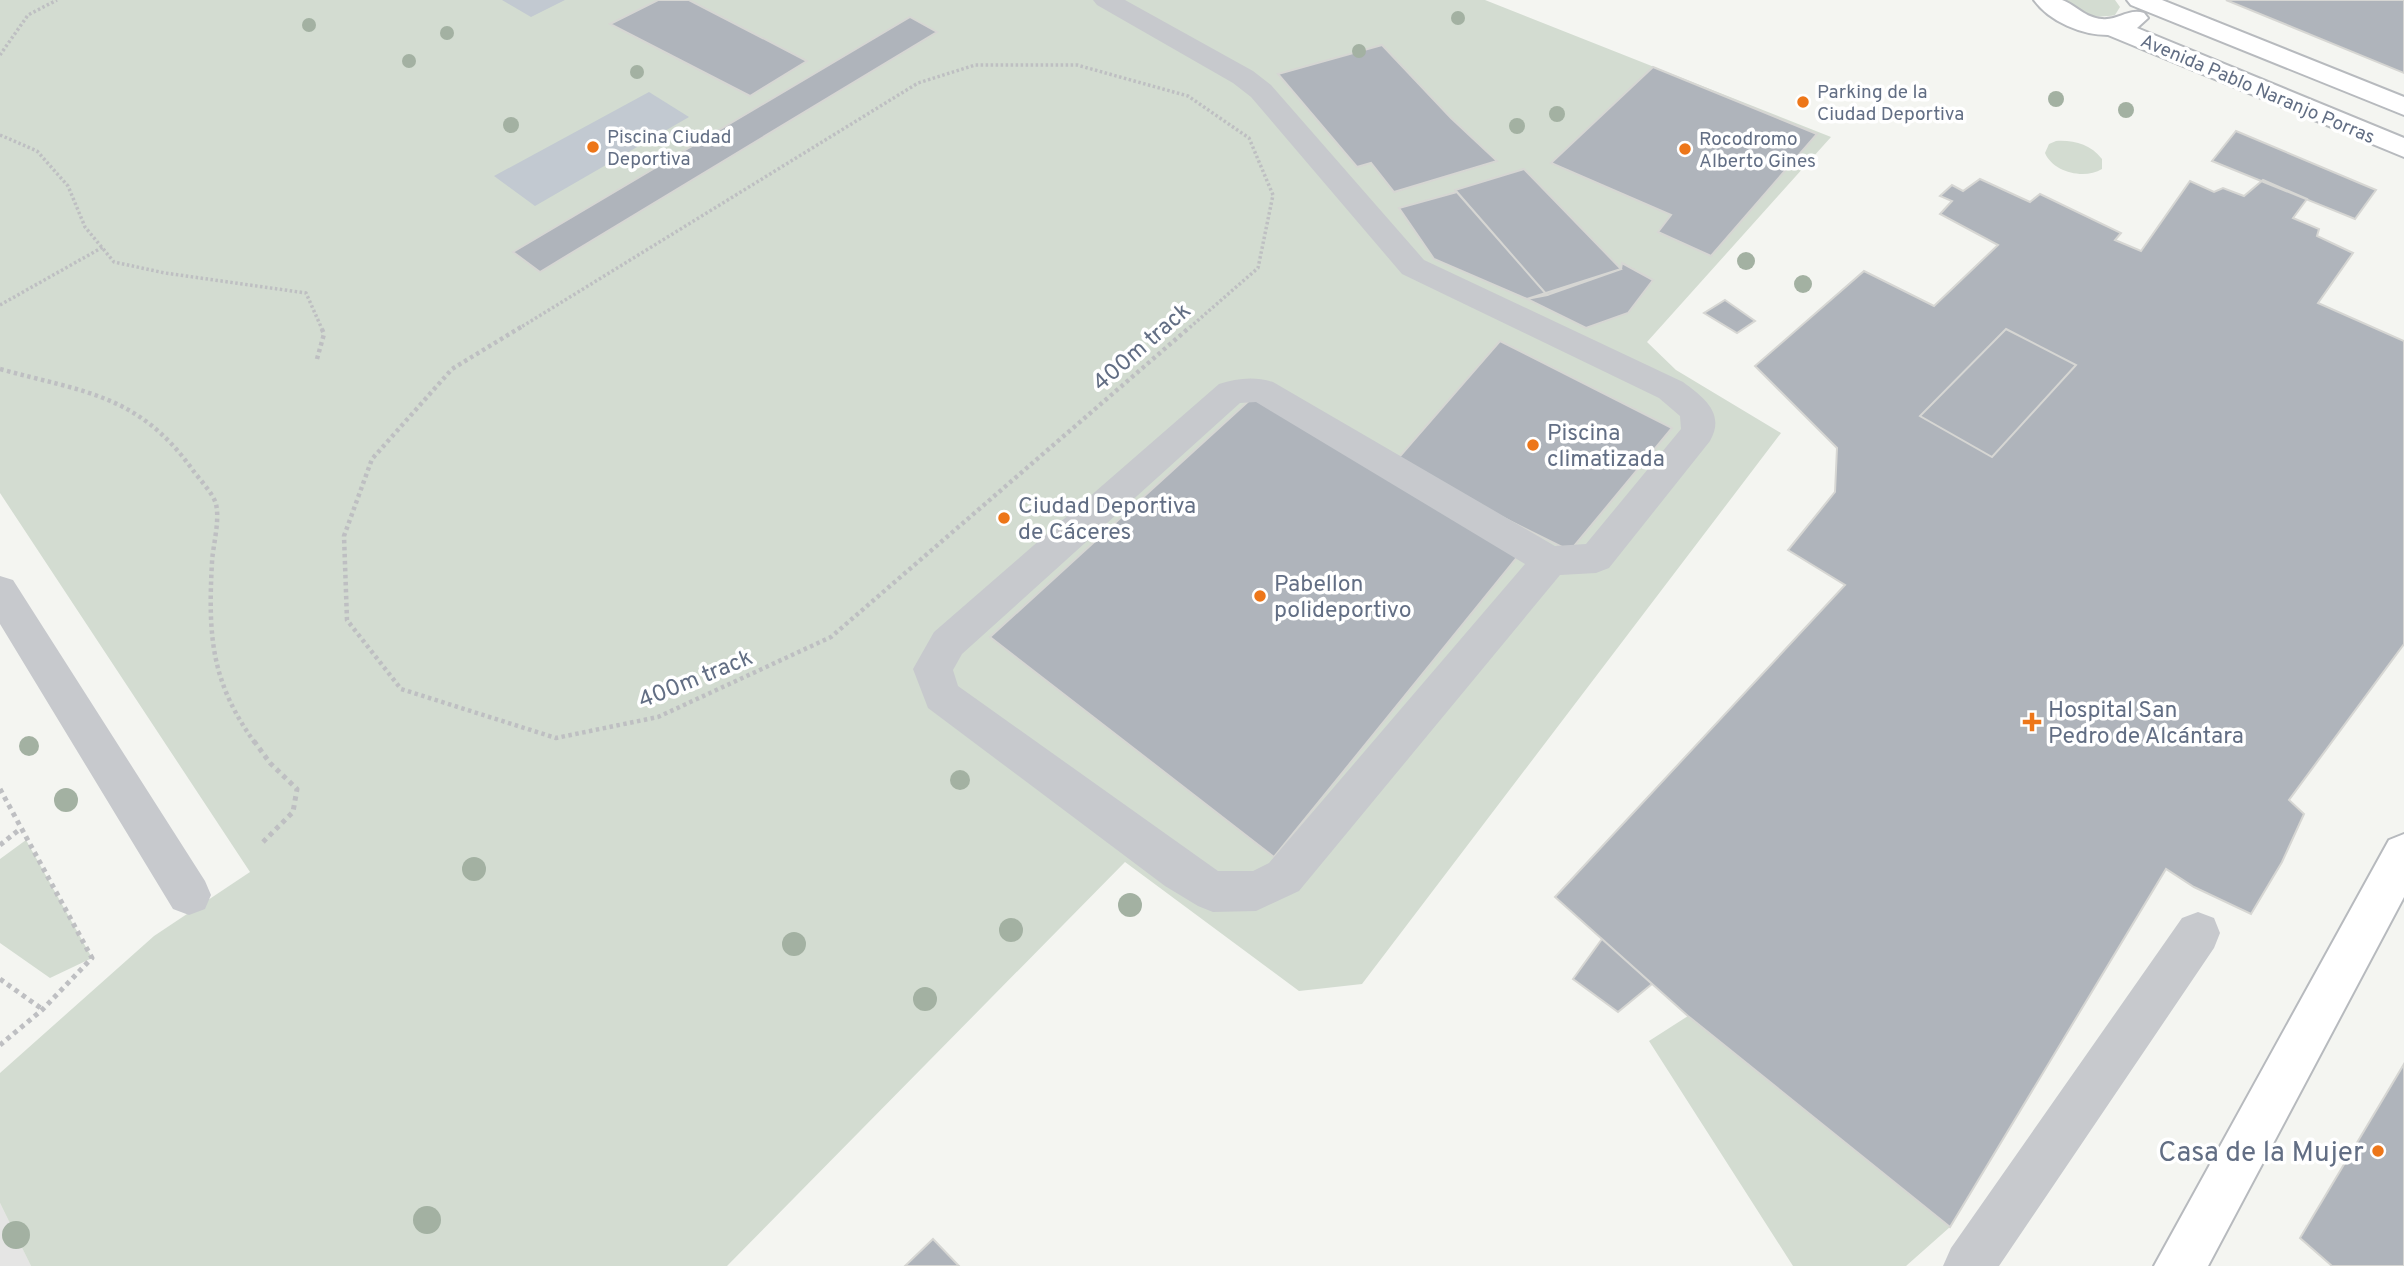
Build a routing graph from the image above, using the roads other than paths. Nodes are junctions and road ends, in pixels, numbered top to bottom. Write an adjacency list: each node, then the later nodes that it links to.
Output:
1 (1106, 0): 8 (street)
2 (2047, 0): 5 (main road, Avenida Pablo Naranjo Porras)
3 (2135, 0): 5 (main road)
4 (2140, 0): 6 (main road, Avenida Pablo Naranjo Porras)
5 (2112, 27): 7 (main road, Avenida Pablo Naranjo Porras)
6 (2404, 107)
7 (2404, 148)
8 (1550, 561): 8 (street)
9 (0, 591): 11 (street)
10 (2404, 854): 14 (main road)
11 (188, 895)
12 (2198, 933): 13 (street)
13 (1969, 1266)
14 (2180, 1266)

